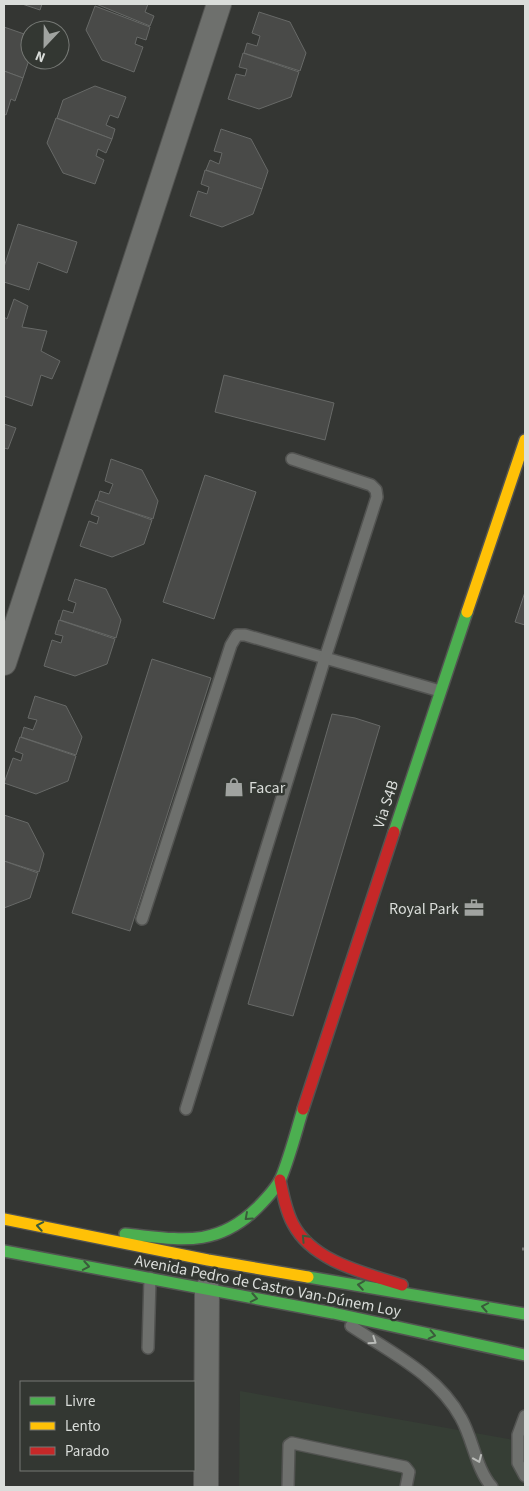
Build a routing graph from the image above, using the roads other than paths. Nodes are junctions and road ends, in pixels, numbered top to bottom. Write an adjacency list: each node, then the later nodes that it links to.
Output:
1 (219, 4): 5 (street)
2 (525, 440): 6 (main road, Via S4B)
3 (292, 459): 4 (lane)
4 (325, 658): 6 (lane); 7 (lane); 8 (lane)
5 (4, 663)
6 (440, 690): 9 (main road, Via S4B)
7 (142, 919)
8 (186, 1110)
9 (280, 1180): 11 (main road, one-way to 11); 15 (main road, one-way to 9)
10 (4, 1220): 11 (main road, Avenida Pedro de Castro Van-Dúnem Loy, one-way to 10)
11 (60, 1230): 15 (main road, Avenida Pedro de Castro Van-Dúnem Loy, one-way to 11)
12 (4, 1251): 13 (main road, Avenida Pedro de Castro Van-Dúnem Loy, one-way to 13)
13 (150, 1278): 14 (main road, Avenida Pedro de Castro Van-Dúnem Loy); 18 (lane)
14 (207, 1289): 16 (main road, Avenida Pedro de Castro Van-Dúnem Loy, one-way to 16); 22 (street)
15 (444, 1299): 17 (main road, Avenida Pedro de Castro Van-Dúnem Loy, one-way to 15)
16 (333, 1314): 19 (main road, Avenida Pedro de Castro Van-Dúnem Loy, one-way to 19); 25 (lane, one-way to 25)
17 (525, 1314)
18 (148, 1348)
19 (525, 1355)
20 (525, 1416): 21 (lane)
21 (525, 1476)
22 (206, 1487)
23 (288, 1487): 24 (lane)
24 (406, 1487)
25 (492, 1487)

